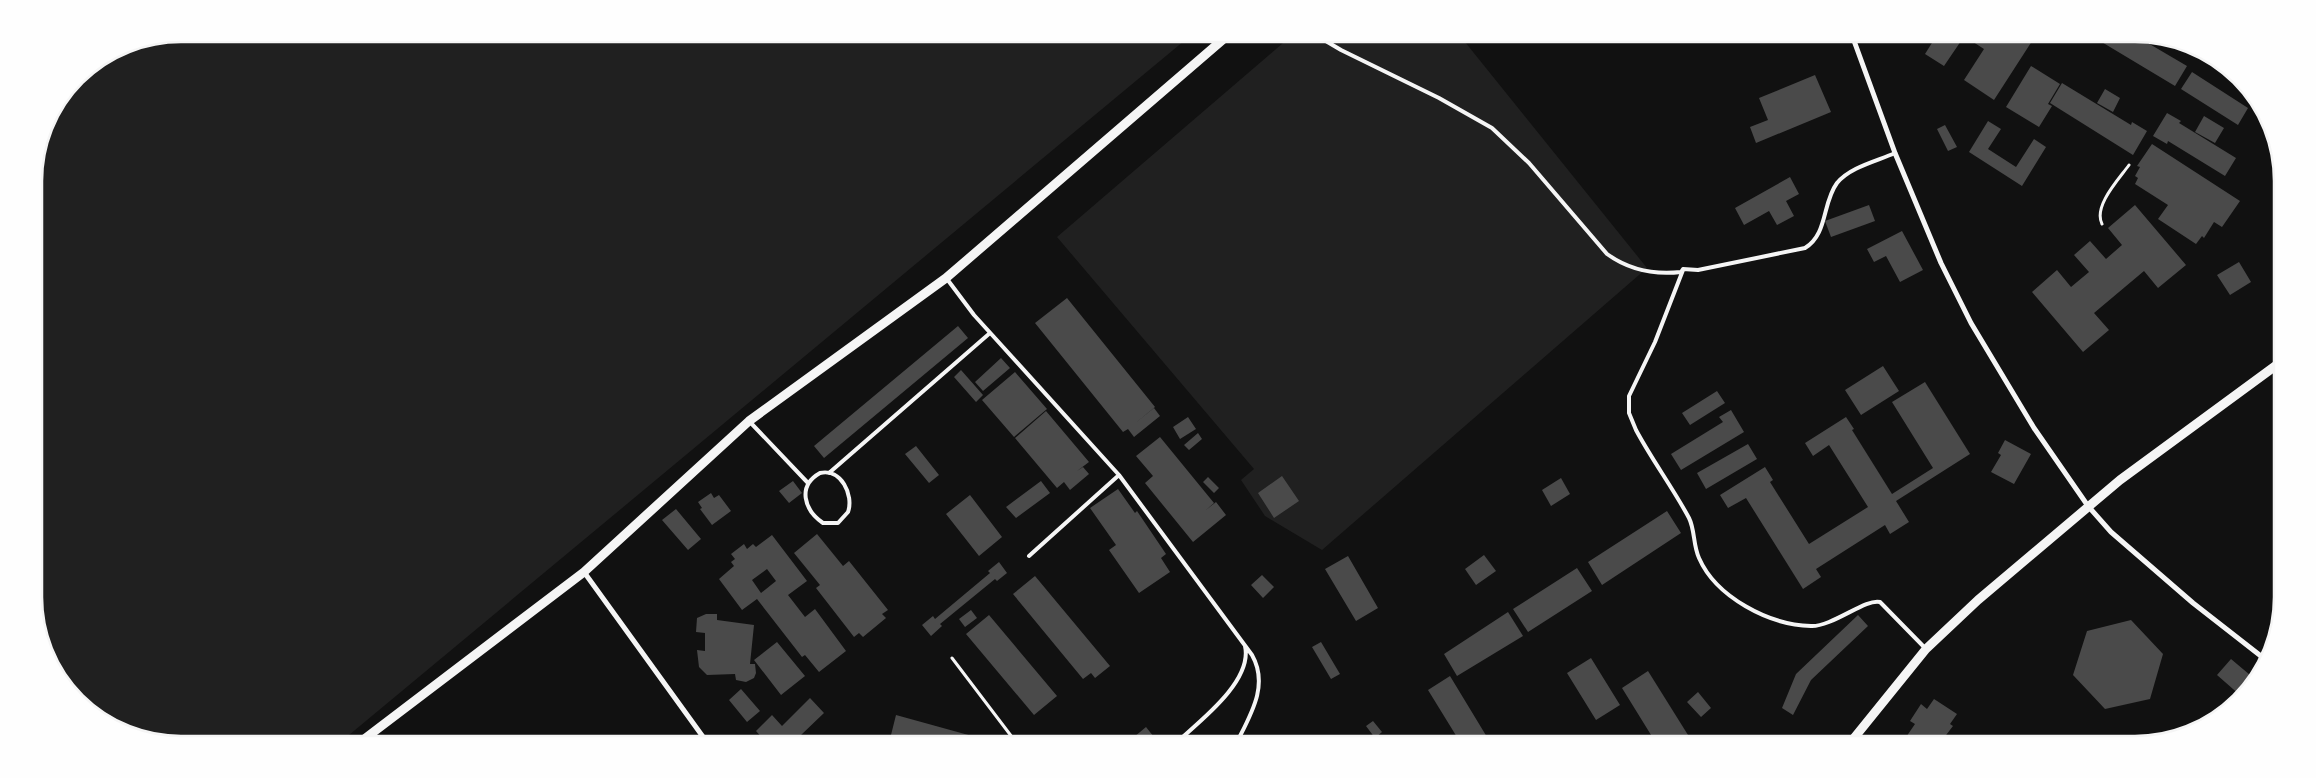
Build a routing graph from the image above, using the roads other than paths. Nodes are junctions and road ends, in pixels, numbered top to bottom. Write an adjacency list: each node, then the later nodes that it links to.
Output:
1 (1219, 42): 6 (street)
2 (1328, 42): 5 (lane)
3 (1854, 42): 4 (street)
4 (1895, 153): 5 (lane); 13 (street)
5 (1683, 269): 17 (lane)
6 (946, 278): 7 (lane); 9 (street)
7 (990, 333): 10 (lane); 11 (lane)
8 (2274, 367): 13 (street)
9 (748, 421): 12 (lane); 15 (street)
10 (829, 473): 12 (lane); 12 (lane)
11 (1119, 475): 14 (lane); 16 (lane)
12 (808, 484)
13 (2088, 506): 17 (street); 18 (street)
14 (1029, 556)
15 (584, 572): 22 (street); 23 (street)
16 (1234, 629): 19 (lane); 20 (lane)
17 (1926, 649): 21 (street)
18 (2260, 655)
19 (1184, 735)
20 (1240, 735)
21 (1856, 735)
22 (368, 736)
23 (703, 736)

